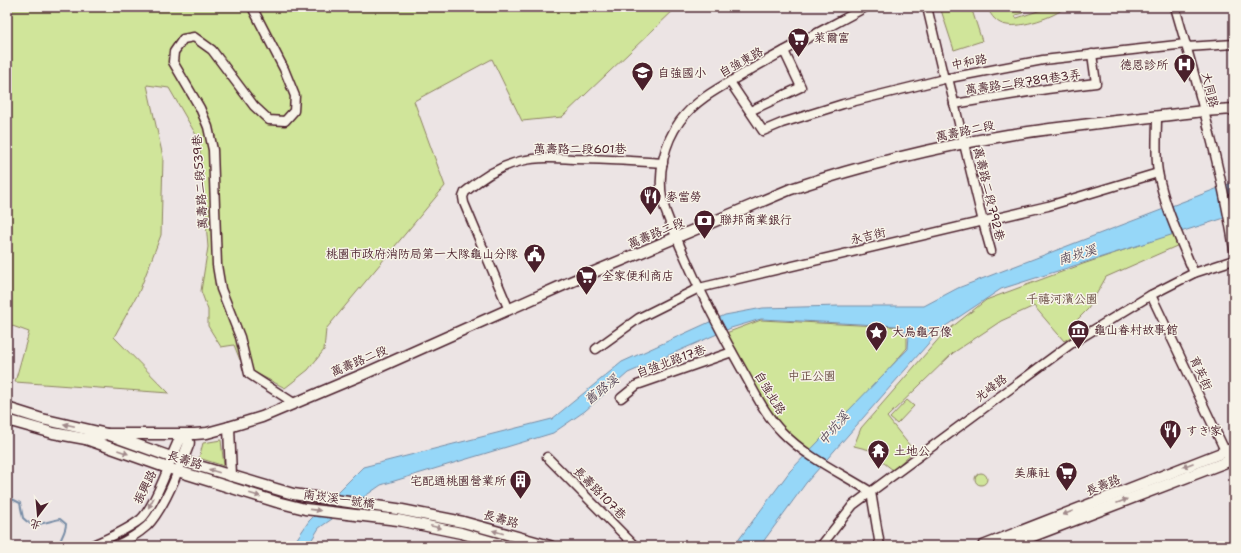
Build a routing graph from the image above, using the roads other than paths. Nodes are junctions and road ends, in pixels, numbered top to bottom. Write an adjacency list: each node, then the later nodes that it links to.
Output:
1 (252, 7): 31 (street, 萬壽路二段539巷)
2 (866, 7): 7 (street, 自強東路)
3 (927, 7): 9 (street, 萬壽路二段792巷)
4 (1175, 7): 6 (street, 大同路)
5 (1234, 44): 6 (street, 中和路)
6 (1186, 46): 8 (street, 中和路); 14 (street, 大同路)
7 (784, 51): 10 (street, 自強東路); 13 (street)
8 (1092, 54): 9 (street, 中和路); 11 (street, 萬壽路二段789巷3弄)
9 (946, 79): 11 (street, 萬壽路二段792巷); 13 (street, 中和路)
10 (730, 82): 13 (street); 17 (street, 自強東路)
11 (954, 104): 16 (street, 萬壽路二段792巷)
12 (1234, 110): 14 (main road, 萬壽路二段)
13 (750, 111)
14 (1203, 112): 15 (main road, 萬壽路二段); 21 (street, 大同路)
15 (1157, 117): 16 (main road, 萬壽路二段); 18 (street)
16 (963, 144): 19 (street, 萬壽路二段792巷); 20 (main road, 萬壽路二段)
17 (663, 163): 20 (street, 自強東路); 27 (street, 萬壽路二段601巷)
18 (1158, 173): 19 (street, 永吉街); 24 (street)
19 (983, 222): 22 (street, 萬壽路二段792巷); 25 (street, 永吉街)
20 (677, 238): 25 (street); 27 (main road, 萬壽路二段)
21 (1234, 248)
22 (991, 251)
23 (1234, 260): 24 (street, 光峰路)
24 (1194, 273): 26 (street, 光峰路)
25 (698, 288): 28 (street, 永吉街); 29 (street, 自強北路)
26 (1151, 295): 38 (street, 育英街); 47 (street, 光峰路)
27 (509, 310): 31 (main road, 萬壽路二段)
28 (596, 349)
29 (732, 352): 30 (street, 自強北路17巷); 47 (street, 自強北路)
30 (621, 398)
31 (294, 403): 34 (main road, 萬壽路二段)
32 (7, 408): 35 (main road, 萬壽路二段, one-way to 32)
33 (7, 420): 37 (main road, 萬壽路二段)
34 (229, 427): 36 (main road, 萬壽路二段); 45 (main road)
35 (107, 434): 36 (main road, 萬壽路二段); 37 (main road, 萬壽路二段); 39 (main road, 長壽路)
36 (184, 435): 39 (main road); 42 (main road)
37 (86, 439): 43 (main road, 長壽路, one-way to 43)
38 (1230, 450): 41 (street, 育英街); 51 (main road, 長壽路, one-way to 51)
39 (172, 457): 42 (main road, 長壽路); 43 (street, 振興路)
40 (548, 457): 57 (street, 長壽路107巷)
41 (1232, 460): 51 (main road, 長壽路, one-way to 41)
42 (182, 461): 44 (street, 振興路); 45 (main road, 長壽路, one-way to 42)
43 (168, 468): 44 (main road, 長壽路); 52 (street, 振興路, one-way to 52)
44 (178, 471): 48 (main road, 長壽路, one-way to 48); 54 (street, 振興路)
45 (231, 476): 46 (main road, 長壽路)
46 (278, 490): 49 (main road, 南崁溪一號橋)
47 (871, 492): 58 (street, 光峰路); 59 (street)
48 (277, 502): 50 (main road, 南崁溪一號橋, one-way to 50)
49 (397, 508): 56 (main road, 長壽路, one-way to 49)
50 (398, 520): 55 (main road, 長壽路, one-way to 55)
51 (1006, 543): 60 (main road, 長壽路)
52 (102, 544): 53 (street, 振興路)
53 (91, 546)
54 (115, 546)
55 (507, 546)
56 (550, 546)
57 (635, 546)
58 (821, 546)
59 (880, 546)
60 (983, 546)

